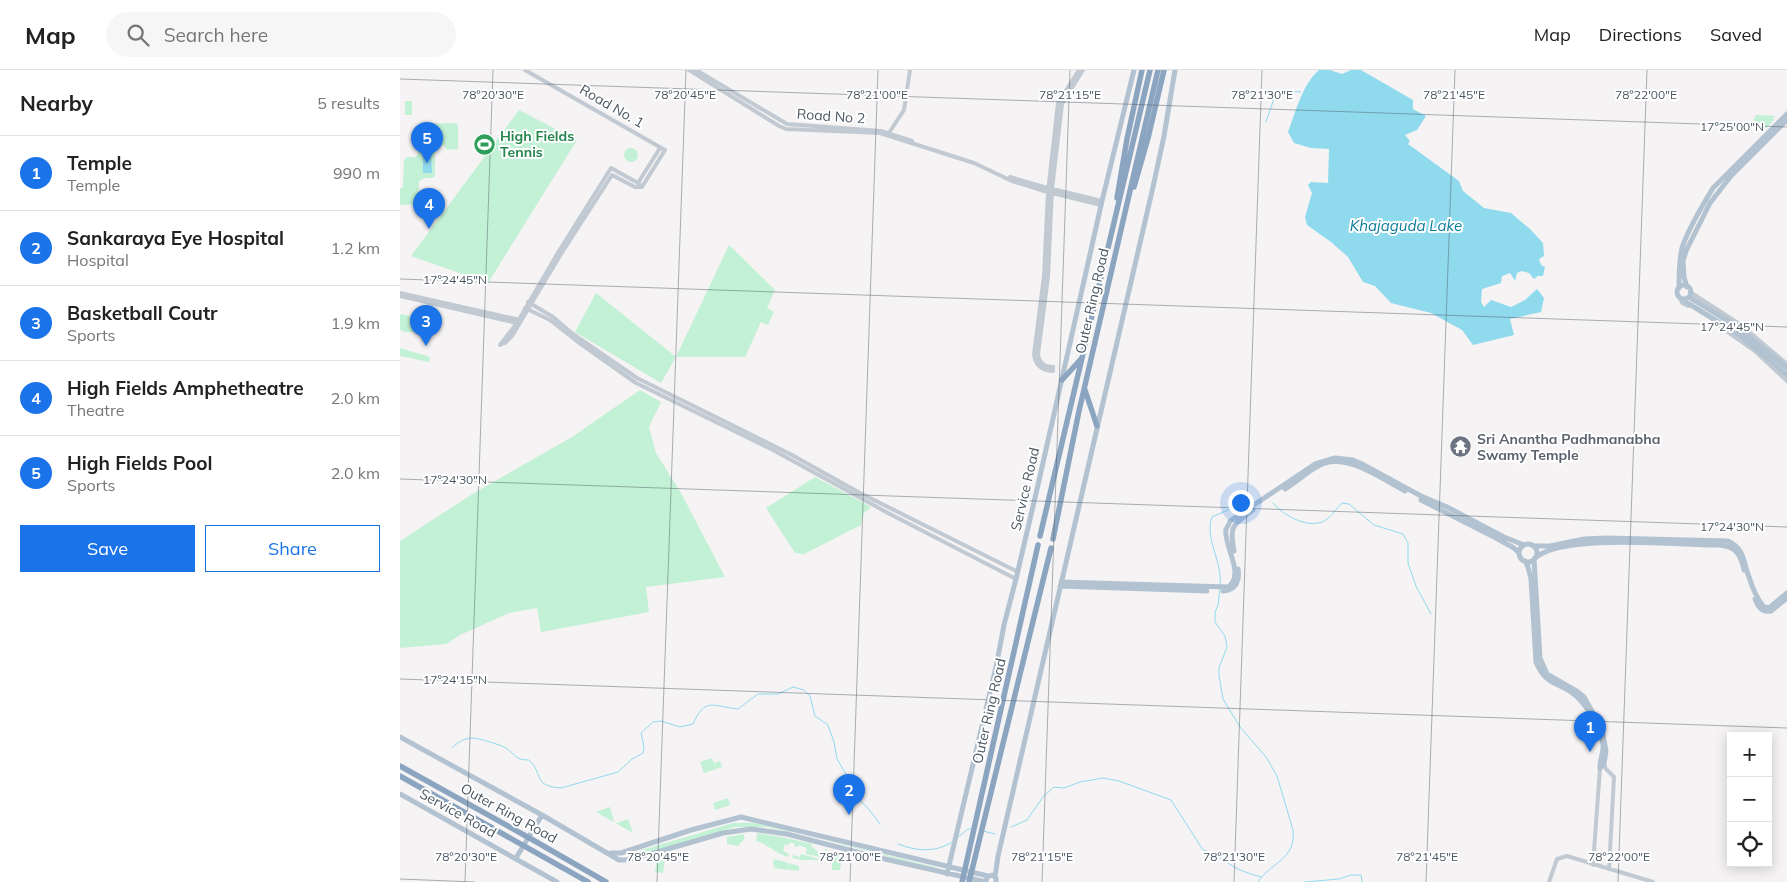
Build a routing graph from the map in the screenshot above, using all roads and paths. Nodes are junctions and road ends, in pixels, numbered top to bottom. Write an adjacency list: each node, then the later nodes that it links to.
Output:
1 (526, 70): 17 (street, Road No. 1)
2 (689, 70): 12 (street, Road No 2)
3 (910, 70): 16 (street)
4 (1079, 70): 13 (street)
5 (1083, 70): 13 (street)
6 (1134, 70): 22 (main road, Service Road)
7 (1142, 70): 23 (highway)
8 (1150, 70): 23 (highway, Outer Ring Road)
9 (1158, 70): 24 (highway, Outer Ring Road)
10 (1164, 70): 24 (highway)
11 (1174, 70): 41 (main road)
12 (696, 73): 16 (street, Road No 2)
13 (1060, 108): 21 (street)
14 (1787, 114): 18 (main road)
15 (1787, 120): 18 (main road)
16 (888, 134): 21 (street, Road No 2)
17 (662, 149): 19 (street); 20 (street)
18 (1729, 175): 25 (main road); 27 (main road)
19 (638, 183): 20 (street); 28 (street)
20 (642, 187): 28 (street)
21 (1050, 191): 22 (street, Road No 2); 33 (street)
22 (1101, 203): 38 (main road, Service Road)
23 (1111, 234): 34 (highway, Outer Ring Road)
24 (1120, 236): 40 (highway, Outer Ring Road)
25 (1679, 288): 27 (main road); 27 (main road)
26 (400, 294): 30 (street)
27 (1687, 294): 31 (main road); 32 (main road)
28 (530, 303): 29 (street); 42 (street)
29 (527, 308): 30 (street); 42 (street)
30 (519, 322): 30 (street)
31 (1745, 331): 35 (street); 36 (main road)
32 (1756, 350): 37 (main road); 39 (street)
33 (1036, 351): 33 (street)
34 (1083, 357): 38 (highway); 43 (highway, Outer Ring Road)
35 (1787, 364)
36 (1787, 368)
37 (1787, 375)
38 (1062, 380): 60 (main road, Service Road)
39 (1787, 381)
40 (1085, 388): 41 (highway); 44 (highway, Outer Ring Road)
41 (1097, 426): 62 (main road)
42 (739, 431): 46 (street); 48 (street)
43 (1060, 458): 44 (highway); 47 (highway, Outer Ring Road)
44 (1069, 459): 49 (highway, Outer Ring Road)
45 (1262, 502): 51 (main road); 55 (main road); 62 (main road)
46 (939, 532): 48 (street); 54 (street)
47 (1040, 536)
48 (936, 538): 56 (street)
49 (1053, 539)
50 (1038, 545): 85 (highway, Outer Ring Road)
51 (1524, 545): 52 (main road); 55 (main road)
52 (1533, 546): 57 (main road); 59 (main road)
53 (1051, 548): 87 (highway, Outer Ring Road)
54 (976, 551): 56 (street); 60 (street)
55 (1519, 553): 58 (main road)
56 (973, 557): 61 (street)
57 (1534, 558): 58 (main road); 59 (main road); 66 (main road)
58 (1525, 561): 66 (main road)
59 (1744, 561): 63 (main road); 64 (main road)
60 (1018, 572): 61 (main road, Service Road)
61 (1016, 579): 78 (main road, Service Road)
62 (1061, 584): 82 (main road)
63 (1787, 593)
64 (1787, 598)
65 (400, 737): 70 (main road)
66 (1601, 764): 77 (street); 79 (street)
67 (400, 766): 84 (highway, Outer Ring Road)
68 (400, 776): 83 (highway, Outer Ring Road)
69 (400, 794): 75 (main road, Service Road)
70 (542, 815): 74 (main road); 75 (main road)
71 (800, 830): 72 (main road); 73 (main road); 78 (main road)
72 (798, 836): 76 (main road); 80 (main road)
73 (628, 850): 74 (main road); 76 (main road)
74 (608, 853): 76 (main road)
75 (516, 858): 86 (main road, Service Road)
76 (632, 859)
77 (1593, 865): 79 (street); 88 (street)
78 (949, 867): 80 (main road, Service Road); 81 (main road)
79 (1609, 869): 89 (street)
80 (947, 874): 81 (main road)
81 (987, 879): 82 (main road)
82 (995, 879)
83 (586, 880)
84 (604, 881)
85 (962, 881)
86 (557, 882)
87 (969, 882)
88 (1549, 882)
89 (1653, 882)

